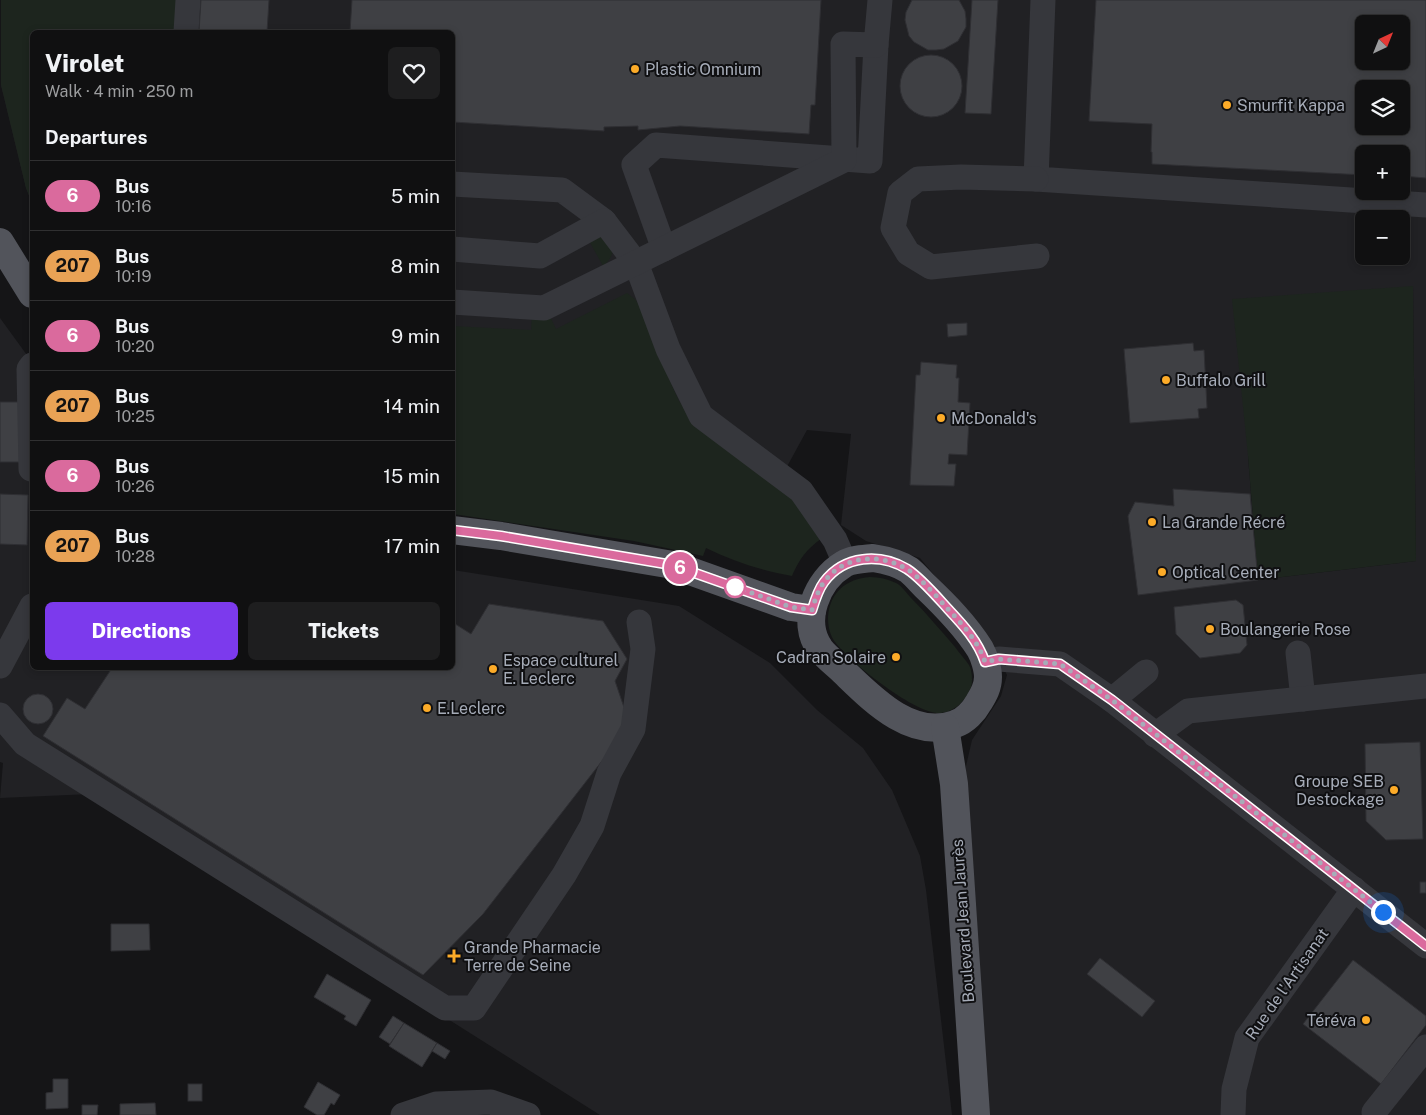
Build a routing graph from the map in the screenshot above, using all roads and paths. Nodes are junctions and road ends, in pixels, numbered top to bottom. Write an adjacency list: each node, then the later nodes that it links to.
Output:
1 (188, 0): 4 (street)
2 (880, 0): 5 (street)
3 (1043, 0): 7 (street)
4 (186, 30)
5 (876, 45): 6 (street); 6 (street)
6 (844, 160): 13 (street); 13 (street)
7 (1036, 179): 9 (street); 14 (street)
8 (455, 184): 10 (street)
9 (1426, 205)
10 (604, 221): 12 (street); 15 (street)
11 (0, 242): 16 (main road)
12 (455, 249)
13 (664, 249): 15 (street)
14 (1037, 256)
15 (636, 263): 17 (street); 19 (street)
16 (30, 291)
17 (455, 302)
18 (455, 530): 21 (main road)
19 (845, 563): 21 (main road); 24 (main road)
20 (30, 610): 25 (street)
21 (812, 610): 31 (main road)
22 (639, 622): 30 (street)
23 (1298, 652): 28 (street)
24 (985, 662): 29 (street); 31 (main road)
25 (0, 666)
26 (1146, 672): 29 (street)
27 (1426, 686): 28 (street)
28 (1303, 699): 32 (street)
29 (1112, 700): 32 (street)
30 (0, 715)
31 (945, 728): 39 (main road, Boulevard Jean Jaurès)
32 (1155, 735): 33 (street)
33 (1354, 889): 34 (street); 40 (street, Rue de l'Artisanat)
34 (1426, 946)
35 (1426, 1047): 36 (street)
36 (1374, 1112)
37 (403, 1115): 38 (street)
38 (528, 1115)
39 (976, 1115)
40 (1233, 1115)

